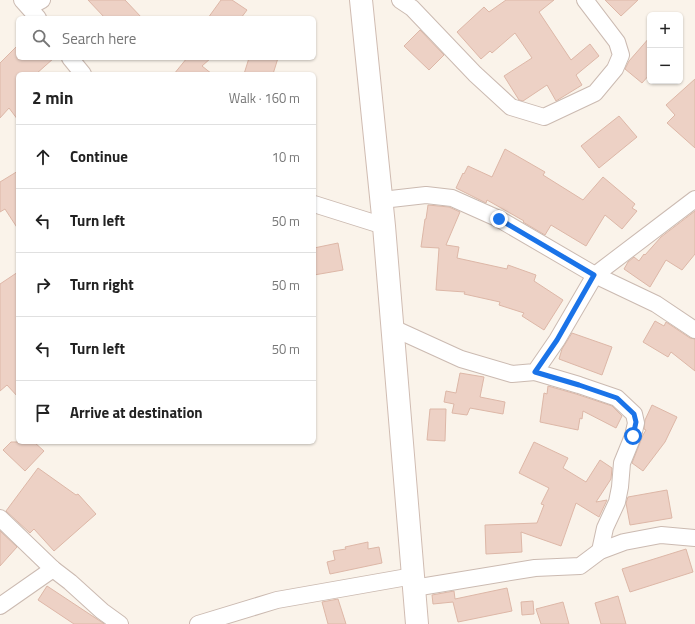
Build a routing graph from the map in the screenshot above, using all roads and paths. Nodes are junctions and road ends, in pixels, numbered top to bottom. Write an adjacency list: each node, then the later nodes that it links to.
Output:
1 (361, 0): 6 (main road)
2 (400, 0): 3 (street)
3 (585, 0)
4 (72, 60): 5 (street)
5 (82, 72)
6 (382, 200): 9 (main road); 10 (street)
7 (695, 200): 10 (street)
8 (316, 205): 9 (street)
9 (384, 226): 11 (main road)
10 (594, 275): 12 (street); 13 (street)
11 (393, 328): 13 (street); 18 (main road)
12 (695, 330)
13 (535, 372): 16 (street)
14 (0, 518): 17 (street)
15 (695, 538): 16 (street)
16 (600, 551): 18 (street)
17 (53, 569): 19 (street); 20 (street)
18 (413, 582): 21 (street); 22 (main road)
19 (0, 606)
20 (120, 624)
21 (198, 624)
22 (417, 624)

